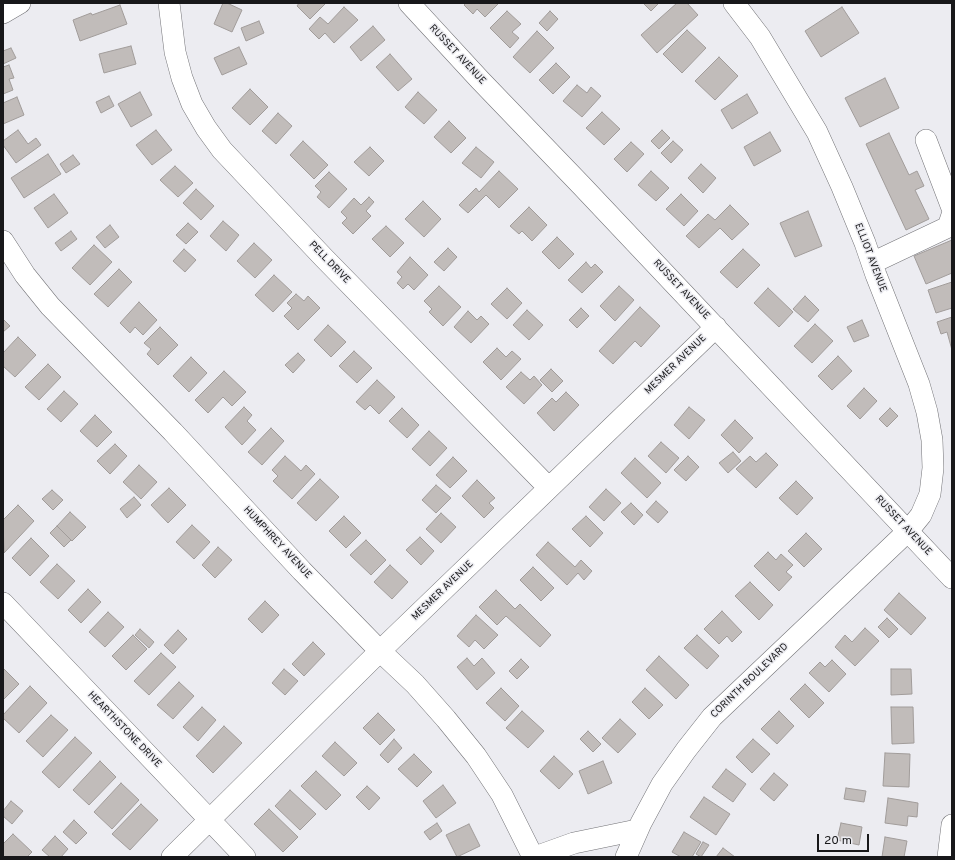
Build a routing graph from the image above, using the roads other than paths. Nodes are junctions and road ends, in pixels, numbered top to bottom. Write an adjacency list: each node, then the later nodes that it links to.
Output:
1 (20, 3): 5 (street)
2 (169, 3): 12 (street, PELL DRIVE)
3 (409, 3): 11 (street, RUSSET AVENUE)
4 (734, 3): 10 (street, ELLIOT AVENUE)
5 (3, 13)
6 (926, 140): 7 (street)
7 (952, 208)
8 (952, 215): 10 (street)
9 (3, 241): 16 (street, HUMPHREY AVENUE)
10 (872, 263): 13 (street, ELLIOT AVENUE)
11 (716, 327): 12 (street, MESMER AVENUE); 13 (street, RUSSET AVENUE)
12 (549, 488): 16 (street, MESMER AVENUE)
13 (908, 531): 14 (street, RUSSET AVENUE); 19 (street, CORINTH BOULEVARD)
14 (952, 578)
15 (3, 603): 17 (street, HEARTHSTONE DRIVE)
16 (380, 652): 17 (street, MESMER AVENUE); 22 (street, HUMPHREY AVENUE)
17 (211, 820): 20 (street, MESMER AVENUE); 21 (street, HEARTHSTONE DRIVE)
18 (952, 825): 24 (street)
19 (637, 830): 22 (street); 23 (street, CORINTH BOULEVARD)
20 (172, 857)
21 (245, 857)
22 (534, 857)
23 (626, 857)
24 (948, 857)

